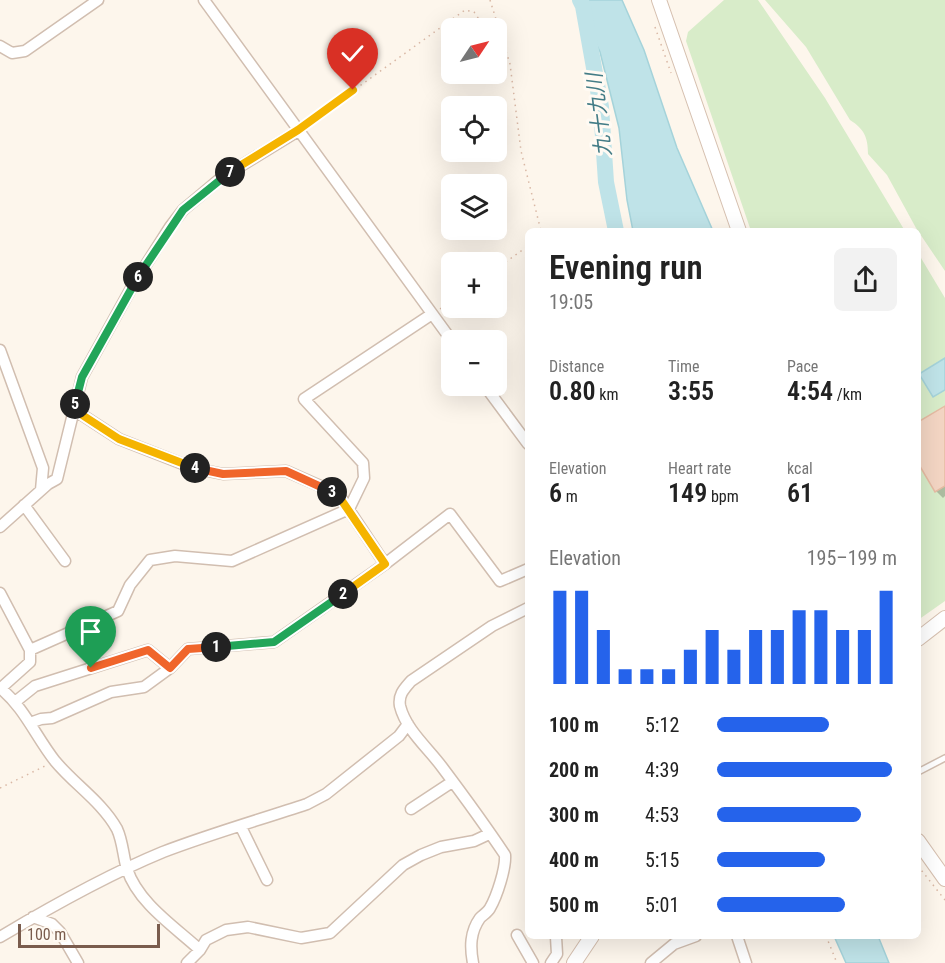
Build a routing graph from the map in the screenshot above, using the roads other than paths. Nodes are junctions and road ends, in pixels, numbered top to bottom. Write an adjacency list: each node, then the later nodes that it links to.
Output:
1 (98, 0): 4 (street)
2 (204, 0): 5 (street)
3 (659, 0): 6 (street)
4 (0, 46)
5 (298, 130): 7 (street); 11 (street)
6 (738, 228)
7 (432, 314): 8 (street); 15 (street)
8 (444, 330)
9 (0, 350): 13 (street)
10 (492, 396): 12 (street)
11 (73, 409): 13 (street); 15 (street)
12 (525, 440)
13 (41, 490): 14 (street)
14 (24, 505): 16 (street); 17 (street)
15 (349, 509): 18 (street); 24 (street)
16 (0, 527)
17 (65, 561)
18 (385, 564): 19 (street); 25 (street)
19 (525, 570)
20 (0, 593): 24 (street)
21 (525, 610): 29 (street)
22 (945, 618): 23 (street)
23 (921, 637)
24 (30, 650): 26 (street)
25 (170, 668): 27 (street); 28 (street)
26 (1, 688): 27 (street)
27 (15, 702): 28 (street)
28 (30, 723): 37 (street)
29 (408, 724): 32 (street); 34 (street)
30 (945, 759): 31 (lane)
31 (921, 771)
32 (452, 782): 33 (street); 35 (street)
33 (411, 809)
34 (241, 826): 37 (street); 39 (street)
35 (489, 834): 47 (street); 50 (street)
36 (921, 845): 38 (street)
37 (126, 868): 40 (street); 47 (street)
38 (945, 879)
39 (267, 880)
40 (33, 917): 42 (street); 48 (street)
41 (516, 935): 51 (street)
42 (0, 937)
43 (556, 939): 52 (street)
44 (590, 939): 53 (street)
45 (688, 939): 54 (street)
46 (738, 939): 55 (street)
47 (200, 950): 49 (street)
48 (78, 963)
49 (187, 963)
50 (473, 963)
51 (533, 963)
52 (551, 963)
53 (574, 963)
54 (651, 963)
55 (746, 963)

